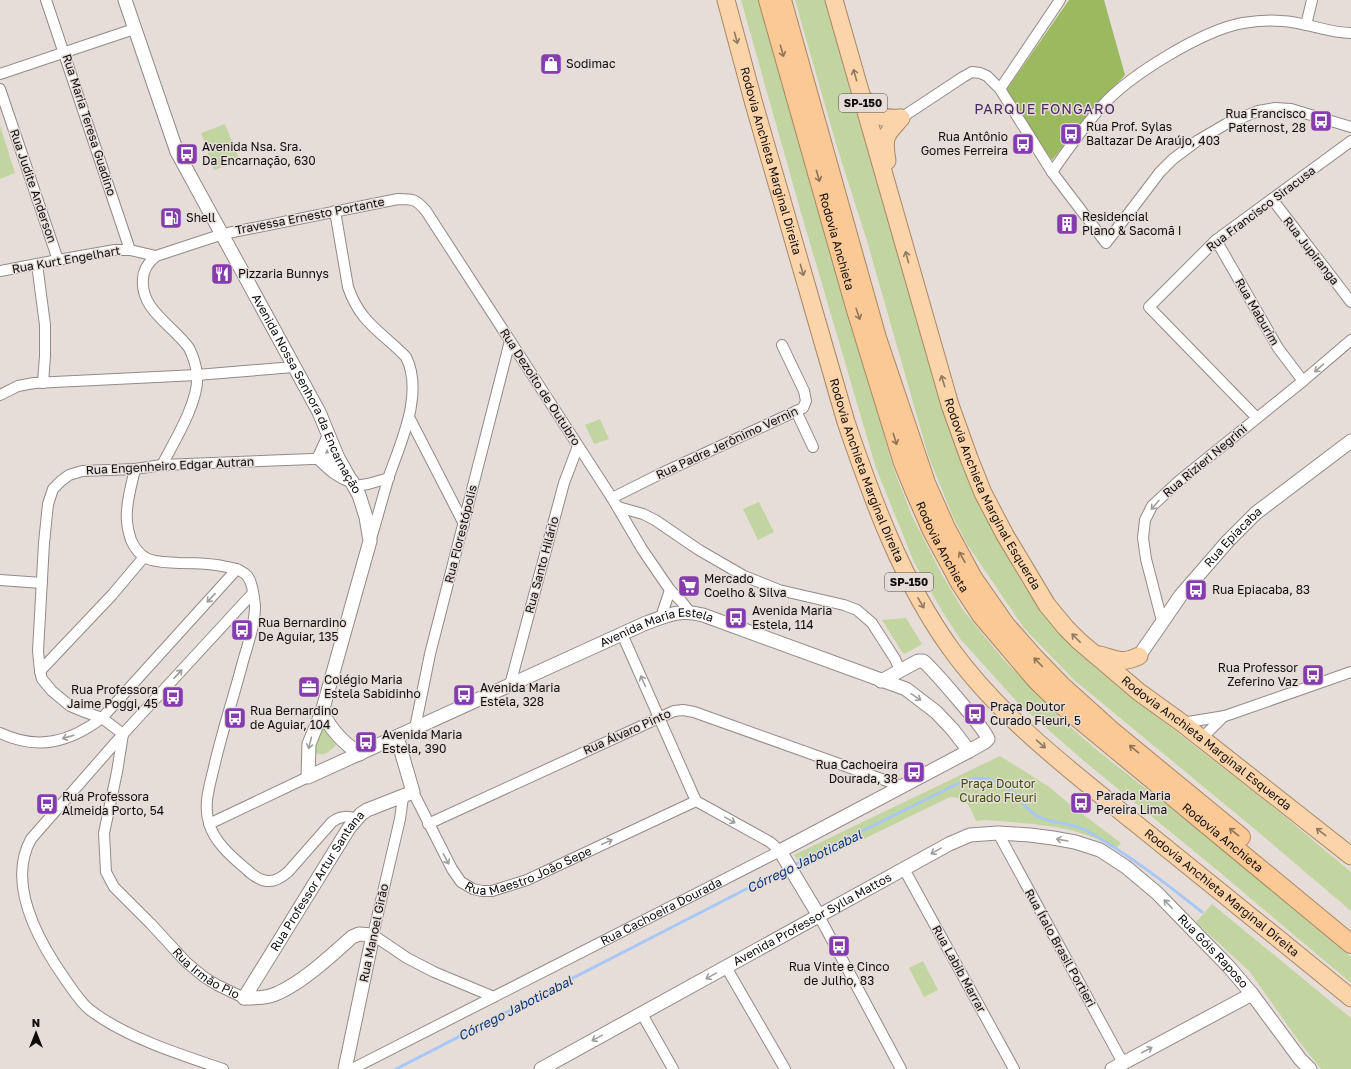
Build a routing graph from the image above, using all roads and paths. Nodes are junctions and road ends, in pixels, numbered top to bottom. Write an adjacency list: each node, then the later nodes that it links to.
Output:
1 (46, 0): 12 (street, Rua Maria Teresa Guadino)
2 (125, 0): 10 (street, Avenida Nossa Senhora da Encarnação)
3 (726, 0): 107 (highway, Rodovia Anchieta Marginal Direita / SP-150, one-way to 107)
4 (768, 0): 102 (highway, Rodovia Anchieta, one-way to 102)
5 (782, 0): 100 (highway, Rodovia Anchieta, one-way to 5)
6 (834, 0): 16 (highway, Rodovia Anchieta Marginal Esquerda / SP-150, one-way to 6)
7 (1060, 0): 15 (street)
8 (1312, 0): 9 (street)
9 (1306, 25): 11 (street); 20 (street)
10 (134, 29): 12 (street); 25 (street, Avenida Nossa Senhora da Encarnação)
11 (1351, 33)
12 (64, 52): 13 (street); 27 (street, Rua Maria Teresa Guadino)
13 (0, 74)
14 (0, 89): 29 (street, Rua Judite Anderson)
15 (1000, 89): 17 (street); 20 (street)
16 (860, 95): 17 (highway); 23 (highway, Rodovia Anchieta Marginal Esquerda / SP-150)
17 (901, 118): 23 (highway)
18 (1351, 127): 20 (street)
19 (1351, 141): 22 (street, Rua Francisco Siracusa)
20 (1052, 172)
21 (398, 199): 24 (street, Travessa Ernesto Portante); 34 (street, Rua Dezoito de Outubro)
22 (1272, 199): 26 (street, Rua Francisco Siracusa); 32 (street, Rua Jupiranga)
23 (894, 206): 67 (highway, Rodovia Anchieta Marginal Esquerda / SP-150, one-way to 23)
24 (335, 211): 25 (street, Travessa Ernesto Portante); 42 (street)
25 (223, 234): 28 (street, Travessa Ernesto Portante); 36 (street, Avenida Nossa Senhora da Encarnação)
26 (1216, 240): 38 (street, Rua Maburim); 43 (street, Rua Francisco Siracusa)
27 (130, 250): 28 (street, Rua Kurt Engelhart); 29 (street, Rua Kurt Engelhart)
28 (156, 256): 37 (street)
29 (58, 260): 30 (street, Rua Kurt Engelhart)
30 (37, 264): 31 (street, Rua Kurt Engelhart); 39 (street)
31 (0, 271)
32 (1351, 302)
33 (1351, 340): 38 (street, Rua Rizieri Negrini, one-way to 38)
34 (510, 341): 46 (street, Rua Dezoito de Outubro); 55 (street, Rua Florestópolis)
35 (782, 344): 41 (street, Rua Padre Jerônimo Vernin)
36 (294, 367): 37 (street); 44 (street, Avenida Nossa Senhora da Encarnação)
37 (197, 375): 39 (street); 50 (street)
38 (1303, 381): 43 (street, Rua Rizieri Negrini)
39 (43, 383): 40 (street)
40 (0, 395)
41 (796, 411): 47 (street); 54 (street, Rua Padre Jerônimo Vernin)
42 (410, 417): 52 (street); 55 (street)
43 (1257, 418): 65 (street, Rua Rizieri Negrini, one-way to 65)
44 (328, 435): 48 (street, Avenida Nossa Senhora da Encarnação); 49 (street)
45 (1351, 441): 65 (street, Rua Epiacaba)
46 (578, 446): 54 (street, Rua Dezoito de Outubro); 73 (street, Rua Santo Hilário)
47 (812, 447)
48 (338, 458): 49 (street, Rua Engenheiro Edgar Autran); 53 (street, Avenida Nossa Senhora da Encarnação)
49 (319, 459): 50 (street, Rua Engenheiro Edgar Autran); 53 (street)
50 (162, 465): 51 (street, Rua Engenheiro Edgar Autran)
51 (135, 469): 57 (street); 60 (street, Rua Engenheiro Edgar Autran)
52 (389, 478): 53 (street); 56 (street)
53 (353, 483): 56 (street, Avenida Nossa Senhora da Encarnação)
54 (615, 503): 61 (street, Rua Dezoito de Outubro); 70 (street)
55 (464, 524): 80 (street, Rua Florestópolis)
56 (370, 540): 75 (street, Avenida Nossa Senhora da Encarnação)
57 (144, 557): 58 (street); 69 (street)
58 (237, 569): 62 (street); 78 (street, one-way to 78)
59 (0, 580): 60 (street)
60 (42, 583): 69 (street, Rua Engenheiro Edgar Autran)
61 (670, 590): 63 (street, Rua Dezoito de Outubro); 64 (street)
62 (253, 593): 82 (street, one-way to 62); 92 (street)
63 (688, 612): 64 (street, Avenida Maria Estela); 72 (street, Avenida Maria Estela)
64 (661, 617): 66 (street, Avenida Maria Estela)
65 (1162, 622): 68 (street, Rua Epiacaba)
66 (622, 634): 73 (street, Avenida Maria Estela); 77 (street, one-way to 66)
67 (1095, 654): 68 (highway); 74 (highway, Rodovia Anchieta Marginal Esquerda / SP-150)
68 (1139, 656): 74 (highway)
69 (40, 670): 78 (street, Rua Engenheiro Edgar Autran)
70 (900, 670): 72 (street); 85 (street)
71 (1351, 672): 76 (street)
72 (881, 681): 85 (street, Avenida Maria Estela, one-way to 85)
73 (510, 685): 80 (street, Avenida Maria Estela)
74 (1140, 692): 79 (highway, Rodovia Anchieta Marginal Esquerda / SP-150)
75 (322, 712): 86 (street); 87 (street, Avenida Nossa Senhora da Encarnação, one-way to 87)
76 (1225, 716): 79 (street); 84 (street)
77 (659, 717): 88 (street, Rua Álvaro Pinto); 90 (street); 93 (street, Rua Álvaro Pinto)
78 (102, 718): 81 (street, one-way to 81); 82 (street)
79 (1182, 723): 84 (highway, Rodovia Anchieta Marginal Esquerda / SP-150)
80 (415, 728): 83 (street, Avenida Maria Estela)
81 (0, 733)
82 (123, 734): 106 (street, Rua Irmão Pio); 111 (street)
83 (397, 737): 86 (street, Avenida Maria Estela); 89 (street, Rua Maestro João Sepe)
84 (1201, 739): 97 (highway, Rodovia Anchieta Marginal Esquerda / SP-150, one-way to 84)
85 (969, 751): 88 (street, Rua Cachoeira Dourada)
86 (360, 754): 87 (street, Avenida Maria Estela)
87 (308, 777): 92 (street)
88 (901, 786): 96 (street, Rua Cachoeira Dourada)
89 (408, 795): 91 (street, Rua Professor Artur Santana); 93 (street, Rua Maestro João Sepe); 101 (street, Rua Manoel Girão)
90 (696, 801): 93 (street, Rua Maestro João Sepe, one-way to 90); 96 (street, one-way to 96)
91 (356, 818): 92 (street); 106 (street, Rua Professor Artur Santana)
92 (209, 824)
93 (428, 824)
94 (998, 833): 95 (street, Avenida Professor Sylla Mattos, one-way to 94); 98 (street, Avenida Professor Sylla Mattos, one-way to 98); 110 (street, Rua Ítalo Brasil Portieri)
95 (1100, 850): 104 (street, Rua Góis Raposo, one-way to 95)
96 (784, 856): 99 (street); 105 (street, Rua Cachoeira Dourada)
97 (1351, 856)
98 (904, 869): 99 (street, Avenida Professor Sylla Mattos); 118 (street, Rua Labib Marrar)
99 (818, 916): 103 (street, Avenida Professor Sylla Mattos); 117 (street)
100 (1351, 928)
101 (373, 935): 105 (street); 106 (street, Rua Irmão Pio); 112 (street, Rua Manoel Girão)
102 (1351, 944)
103 (726, 967): 108 (street, Avenida Professor Sylla Mattos, one-way to 108); 116 (street)
104 (1252, 994): 110 (street, one-way to 104); 119 (street, Rua Góis Raposo)
105 (494, 997): 113 (street, Rua Cachoeira Dourada)
106 (244, 998)
107 (1351, 998)
108 (642, 1014): 109 (street, Avenida Professor Sylla Mattos, one-way to 109); 115 (street)
109 (556, 1066): 114 (street, Avenida Professor Sylla Mattos)
110 (1118, 1066)
111 (223, 1069)
112 (345, 1069)
113 (352, 1069)
114 (541, 1069)
115 (673, 1069)
116 (785, 1069)
117 (901, 1069)
118 (1014, 1069)
119 (1310, 1069)

